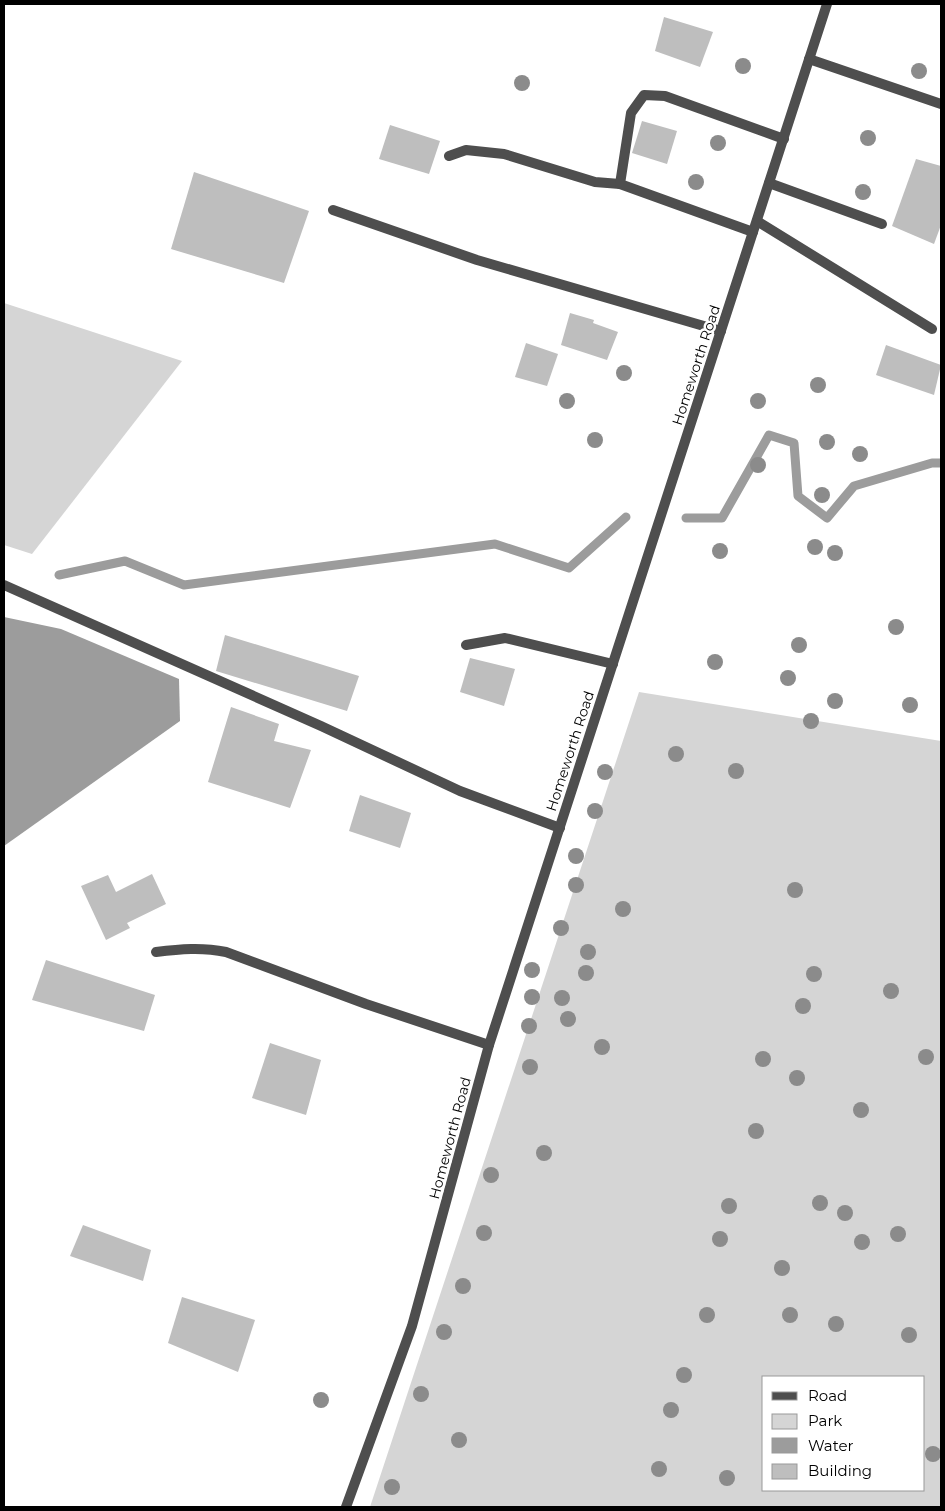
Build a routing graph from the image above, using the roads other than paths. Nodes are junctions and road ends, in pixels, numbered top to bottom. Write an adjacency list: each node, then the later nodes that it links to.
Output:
1 (827, 4): 2 (street, Homeworth Road)
2 (809, 59): 3 (street); 4 (street, Homeworth Road)
3 (941, 104)
4 (784, 139): 6 (street); 7 (street, Homeworth Road)
5 (448, 156): 6 (street)
6 (620, 184): 11 (street)
7 (769, 184): 9 (street, Homeworth Road); 10 (street)
8 (333, 210): 13 (street)
9 (757, 221): 11 (street, Homeworth Road); 12 (street)
10 (882, 224)
11 (754, 232): 13 (street, Homeworth Road)
12 (932, 329)
13 (721, 330): 16 (street, Homeworth Road)
14 (4, 584): 17 (street)
15 (466, 645): 16 (street)
16 (613, 664): 17 (street, Homeworth Road)
17 (560, 828): 19 (street, Homeworth Road)
18 (156, 952): 19 (street)
19 (489, 1045): 20 (street, Homeworth Road)
20 (346, 1507)

